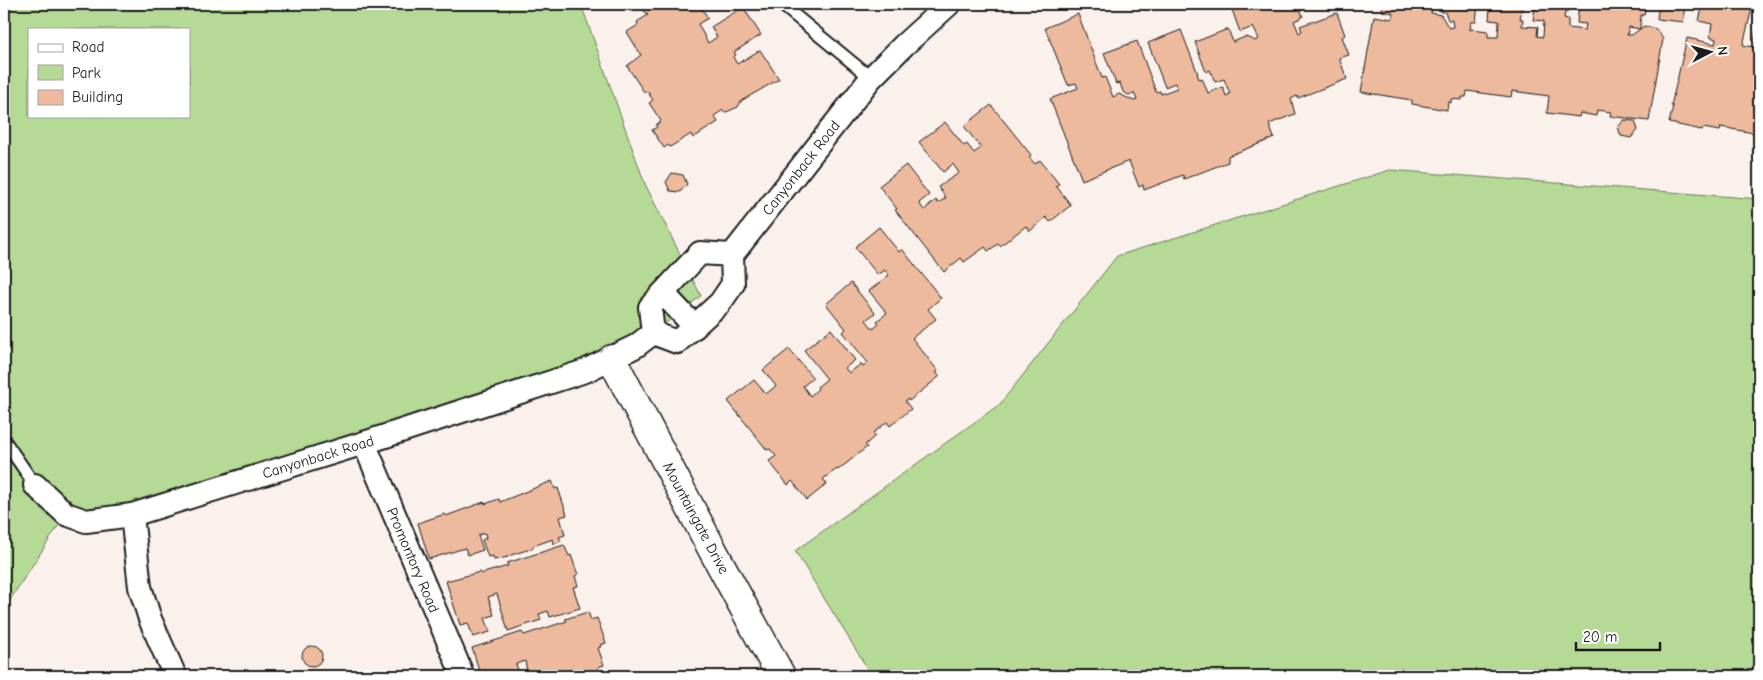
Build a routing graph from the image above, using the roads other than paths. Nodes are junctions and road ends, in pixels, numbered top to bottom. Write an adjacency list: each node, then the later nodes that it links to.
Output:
1 (781, 4): 3 (lane)
2 (950, 4): 3 (street, Canyonback Road)
3 (871, 78): 4 (street, Canyonback Road)
4 (732, 255): 5 (street); 6 (street)
5 (663, 293): 6 (street); 7 (street)
6 (695, 327): 7 (street)
7 (654, 333): 8 (street, Canyonback Road)
8 (612, 359): 10 (street, Canyonback Road); 15 (street, Mountaingate Drive)
9 (4, 440): 11 (lane, Canyonback Road)
10 (364, 443): 12 (street, Canyonback Road); 14 (street, Promontory Road)
11 (35, 485): 12 (street, Canyonback Road)
12 (132, 515): 13 (street)
13 (175, 676)
14 (463, 676)
15 (781, 676)

